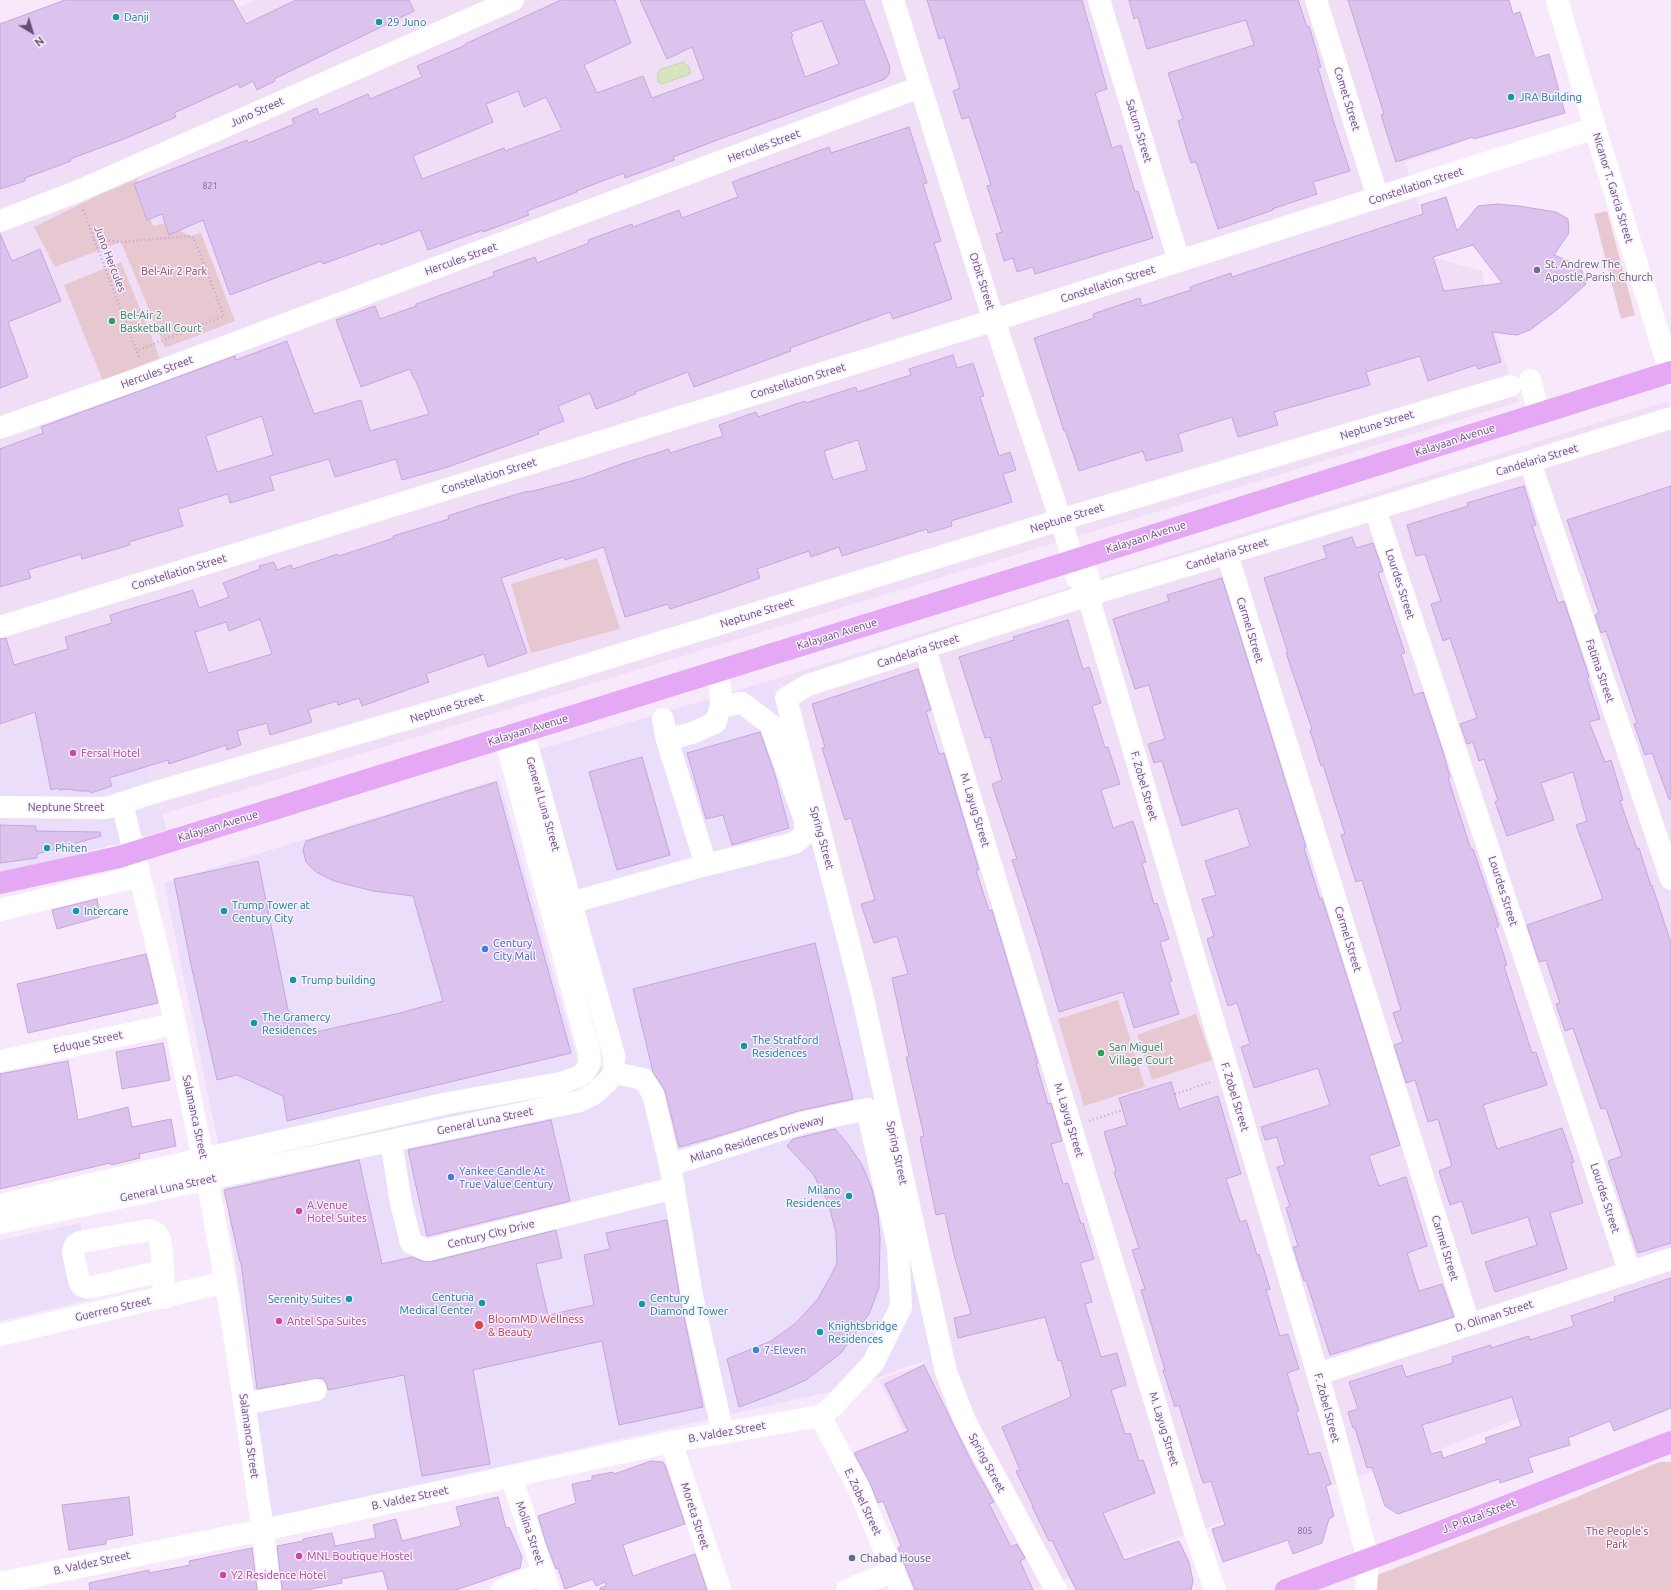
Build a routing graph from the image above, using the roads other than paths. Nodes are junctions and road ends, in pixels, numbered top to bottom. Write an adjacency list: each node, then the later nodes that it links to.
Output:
1 (513, 0): 9 (street, Juno Street)
2 (893, 0): 6 (street, Orbit Street)
3 (1099, 0): 10 (street, Saturn Street)
4 (1316, 0): 8 (street, Comet Street)
5 (1557, 0): 7 (street, Nicanor T. Garcia Street)
6 (920, 87): 11 (street, Orbit Street); 15 (street, Hercules Street)
7 (1595, 128): 8 (street, Constellation Street); 12 (street, Nicanor T. Garcia Street)
8 (1378, 198): 10 (street, Constellation Street)
9 (0, 221)
10 (1179, 261): 11 (street, Constellation Street)
11 (995, 320): 18 (street, Orbit Street); 22 (street, Constellation Street)
12 (1671, 373): 13 (main road, Kalayaan Avenue)
13 (1539, 413): 18 (street, Neptune Street); 20 (main road, Kalayaan Avenue)
14 (1671, 418): 16 (street, Candelaria Street)
15 (0, 428)
16 (1530, 462): 17 (street, Candelaria Street); 33 (street, Fatima Street)
17 (1375, 509): 19 (street, Candelaria Street); 53 (street, Lourdes Street)
18 (1060, 520): 20 (street, Orbit Street); 28 (street, Neptune Street)
19 (1227, 554): 21 (street, Candelaria Street); 56 (street, Carmel Street)
20 (1077, 559): 21 (street, F. Zobel Street); 24 (main road, Kalayaan Avenue)
21 (1089, 599): 23 (street, Candelaria Street); 58 (street, F. Zobel Street)
22 (0, 627)
23 (926, 649): 25 (street, Candelaria Street); 76 (street, M. Layug Street)
24 (715, 672): 26 (street); 27 (main road, Kalayaan Avenue)
25 (786, 698): 75 (street, Spring Street)
26 (721, 706): 31 (street); 31 (street)
27 (514, 734): 30 (main road, Kalayaan Avenue); 35 (street, General Luna Street)
28 (122, 803): 29 (street, Neptune Street); 30 (street, Salamanca Street)
29 (0, 807)
30 (134, 852): 32 (street, Salamanca Street); 34 (main road, Kalayaan Avenue)
31 (706, 865): 35 (street)
32 (139, 876): 36 (street); 37 (street, Salamanca Street)
33 (1671, 880)
34 (0, 884)
35 (561, 905): 39 (street, General Luna Street); 40 (street, General Luna Street)
36 (0, 910)
37 (175, 1024): 38 (street, Eduque Street); 44 (street, Salamanca Street)
38 (0, 1060)
39 (614, 1074): 41 (street, General Luna Street); 45 (street)
40 (345, 1126): 42 (street, General Luna Street); 43 (street)
41 (391, 1141): 43 (street, General Luna Street); 48 (street, Century City Drive)
42 (270, 1143): 44 (street, General Luna Street); 46 (street)
43 (350, 1150): 46 (street, General Luna Street)
44 (203, 1159): 47 (street, Salamanca Street); 49 (street, General Luna Street)
45 (670, 1165): 48 (street); 61 (street, Milano Residences Driveway)
46 (275, 1166): 47 (street, General Luna Street)
47 (207, 1180): 50 (street, General Luna Street); 54 (street, Salamanca Street)
48 (674, 1188): 62 (street)
49 (0, 1204)
50 (0, 1223)
51 (1671, 1259): 53 (street, D. Oliman Street)
52 (163, 1271): 55 (street)
53 (1630, 1273): 56 (street, D. Oliman Street)
54 (226, 1282): 55 (street, Guerrero Street); 60 (street, Salamanca Street)
55 (164, 1298): 57 (street, Guerrero Street)
56 (1469, 1324): 58 (street, D. Oliman Street)
57 (0, 1335)
58 (1318, 1374): 67 (street, F. Zobel Street)
59 (316, 1390): 60 (street)
60 (244, 1404): 66 (street, Salamanca Street)
61 (820, 1416): 62 (street, B. Valdez Street); 68 (street, E. Zobel Street)
62 (723, 1432): 63 (street, B. Valdez Street)
63 (671, 1442): 65 (street, B. Valdez Street); 73 (street, Moreta Street)
64 (1671, 1442): 67 (main road, J. P. Rizal Street)
65 (511, 1476): 66 (street, B. Valdez Street); 69 (street, Molina Street)
66 (263, 1530): 70 (street, B. Valdez Street); 71 (street, Salamanca Street)
67 (1368, 1560): 77 (main road, J. P. Rizal Street); 78 (street, F. Zobel Street)
68 (898, 1580): 74 (street)
69 (546, 1582): 72 (street)
70 (0, 1583)
71 (270, 1590)
72 (502, 1590)
73 (720, 1590)
74 (847, 1590)
75 (1056, 1590)
76 (1215, 1590)
77 (1286, 1590)
78 (1366, 1590)

